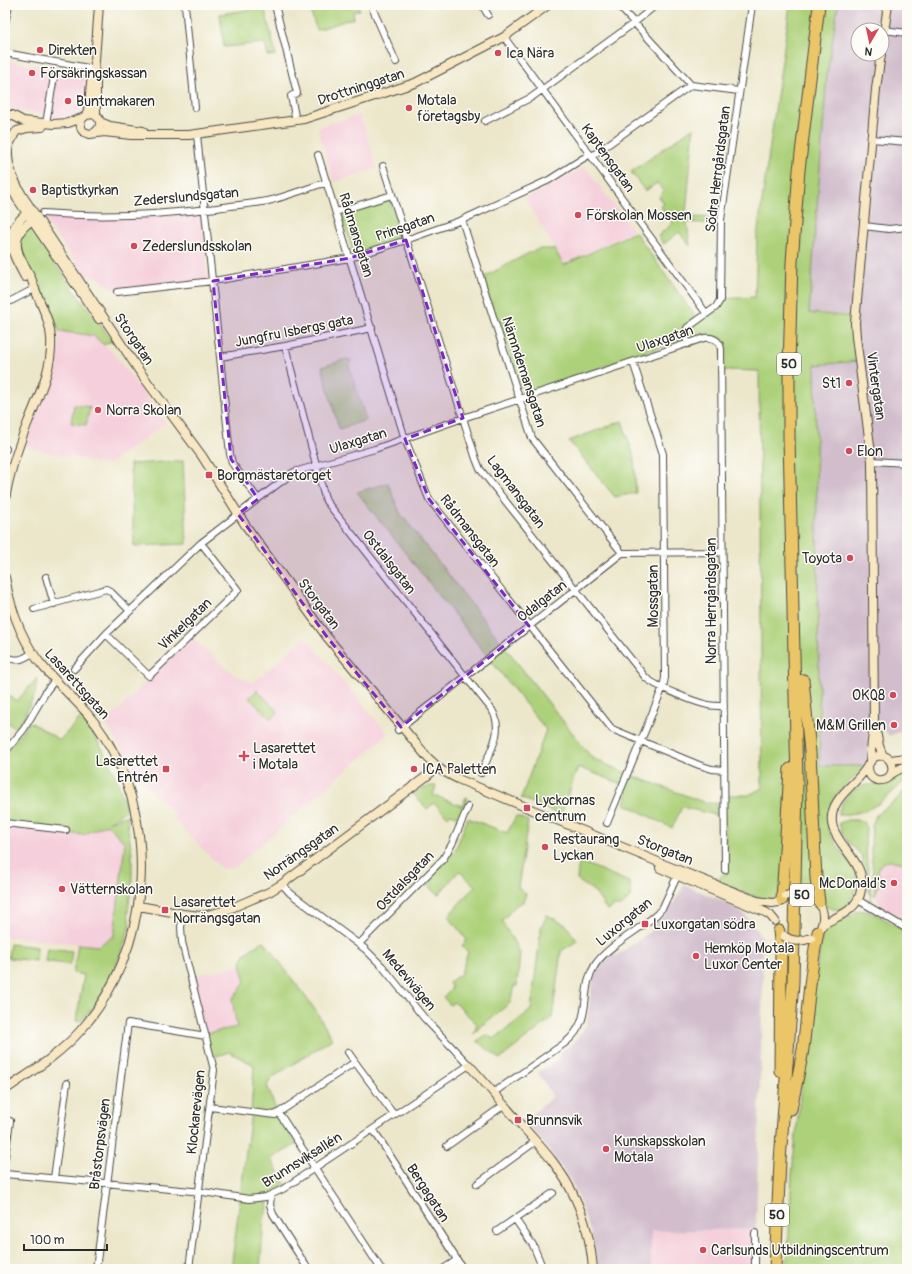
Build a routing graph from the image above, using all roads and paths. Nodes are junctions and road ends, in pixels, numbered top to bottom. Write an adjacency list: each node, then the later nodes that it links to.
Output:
1 (9, 5): 16 (street)
2 (99, 5): 24 (street)
3 (185, 5): 29 (street)
4 (275, 5): 34 (street)
5 (371, 5): 22 (street)
6 (482, 5): 14 (street)
7 (548, 5): 20 (street, Drottninggatan)
8 (618, 5): 17 (street)
9 (656, 5): 17 (street)
10 (752, 5): 28 (street, Södra Herrgårdsgatan)
11 (820, 5): 100 (highway, 50)
12 (826, 5): 96 (highway, 50)
13 (888, 5): 15 (street)
14 (488, 15)
15 (885, 22)
16 (5, 23)
17 (634, 23): 26 (street); 27 (street)
18 (890, 31): 19 (street)
19 (907, 33)
20 (504, 37): 27 (street, Kaptensgatan); 34 (street, Drottninggatan)
21 (5, 53): 24 (street)
22 (396, 62)
23 (880, 62): 43 (street, Vintergatan)
24 (94, 71): 31 (street); 33 (street)
25 (54, 77): 36 (street)
26 (691, 85): 28 (street); 46 (street, Prinsgatan)
27 (542, 90): 35 (street); 46 (street, Kaptensgatan)
28 (739, 91): 63 (street, Södra Herrgårdsgatan)
29 (195, 108)
30 (5, 115): 32 (street)
31 (84, 116): 33 (street); 36 (street); 37 (street)
32 (17, 118): 36 (street); 38 (street, Storgatan)
33 (98, 119): 39 (street); 40 (street, Drottninggatan)
34 (296, 121): 42 (street, Drottninggatan)
35 (485, 121)
36 (46, 123)
37 (82, 130): 38 (street); 39 (street)
38 (16, 132): 41 (street); 53 (street, Storgatan)
39 (94, 133): 40 (street, Drottninggatan)
40 (162, 134): 42 (street, Drottninggatan)
41 (5, 135)
42 (197, 135): 51 (street)
43 (872, 139): 44 (street); 55 (street, Vintergatan)
44 (907, 142)
45 (318, 155): 49 (street, Rådmansgatan)
46 (591, 155): 54 (street, Prinsgatan); 63 (street, Kaptensgatan)
47 (5, 163): 53 (street, Storgatan)
48 (383, 166): 50 (street, Lagmansgatan)
49 (327, 182): 51 (street, Zederslundsgatan); 52 (street, Rådmansgatan)
50 (392, 195): 52 (street); 57 (street, Lagmansgatan)
51 (205, 209): 53 (street, Zederslundsgatan); 59 (street)
52 (336, 212): 58 (street, Rådmansgatan)
53 (34, 215): 60 (street); 78 (street, Storgatan)
54 (462, 220): 57 (street, Prinsgatan); 70 (street, Nämndemansgatan)
55 (864, 226): 56 (street); 73 (street, Vintergatan)
56 (907, 227)
57 (406, 240): 58 (street, Prinsgatan); 71 (street, Lagmansgatan)
58 (350, 258): 59 (street, Prinsgatan); 64 (street, Rådmansgatan)
59 (212, 281): 61 (street, Prinsgatan); 68 (street)
60 (34, 289): 62 (street); 77 (street)
61 (117, 292)
62 (5, 303)
63 (706, 313): 66 (street, Södra Herrgårdsgatan)
64 (372, 328): 67 (street, Jungfru Isbergs gata); 72 (street, Rådmansgatan)
65 (710, 337): 66 (street, Ulaxgatan); 81 (street, Norra Herrgårdsgatan)
66 (688, 344): 69 (street, Ulaxgatan)
67 (285, 346): 68 (street, Jungfru Isbergs gata); 75 (street, Ostdalsgatan)
68 (220, 357): 76 (street)
69 (633, 362): 70 (street, Ulaxgatan); 80 (street, Mossgatan)
70 (520, 400): 71 (street, Ulaxgatan); 82 (street, Nämndemansgatan)
71 (463, 418): 72 (street, Ulaxgatan); 85 (street, Lagmansgatan)
72 (405, 438): 75 (street, Ulaxgatan); 89 (street, Rådmansgatan)
73 (872, 461): 74 (street); 99 (street, Vintergatan)
74 (907, 463)
75 (316, 466): 76 (street, Ulaxgatan); 94 (street, Ostdalsgatan)
76 (258, 498): 78 (street, Ulaxgatan)
77 (5, 500)
78 (236, 516): 79 (street, Ulaxgatan); 101 (street, Storgatan)
79 (201, 543): 88 (street, Ulaxgatan); 90 (street, Vinkelgatan)
80 (664, 552): 81 (street); 82 (street); 97 (street, Mossgatan)
81 (722, 552): 98 (street, Norra Herrgårdsgatan)
82 (622, 553): 85 (street, Odalgatan)
83 (5, 577): 91 (street, Lasarettsgatan)
84 (46, 577): 86 (street)
85 (575, 589): 89 (street, Odalgatan); 97 (street, Lagmansgatan)
86 (54, 604): 87 (street); 88 (street)
87 (34, 609)
88 (130, 611): 90 (street, Ulaxgatan)
89 (529, 626): 94 (street, Odalgatan); 102 (street, Rådmansgatan)
90 (106, 634): 93 (street, Ulaxgatan)
91 (32, 652): 92 (street); 95 (street, Lasarettsgatan)
92 (5, 657)
93 (74, 669)
94 (465, 677): 101 (street, Odalgatan); 110 (street, Ostdalsgatan)
95 (55, 680): 103 (street); 124 (street, Lasarettsgatan)
96 (803, 680): 123 (highway, 50); 140 (highway, 50)
97 (663, 687): 98 (street, Lagmansgatan); 102 (street, Mossgatan)
98 (724, 706): 109 (street, Norra Herrgårdsgatan)
99 (874, 723): 104 (street, Vintergatan); 106 (street, Vintergatan)
100 (797, 724): 121 (highway); 148 (highway, 50)
101 (400, 728): 108 (street, Storgatan)
102 (640, 742): 109 (street, Rådmansgatan); 116 (street, Mossgatan)
103 (5, 752)
104 (886, 758): 105 (street); 106 (street); 111 (street)
105 (907, 758)
106 (869, 763): 112 (street); 113 (street)
107 (907, 765): 111 (street)
108 (435, 768): 119 (street, Storgatan); 120 (street, Norrängsgatan)
109 (724, 770): 118 (street, Norra Herrgårdsgatan)
110 (481, 773)
111 (891, 774): 112 (street)
112 (874, 779): 113 (street)
113 (853, 784): 122 (street)
114 (468, 806): 130 (street, Ostdalsgatan)
115 (5, 823): 117 (street)
116 (607, 823)
117 (66, 830)
118 (725, 870)
119 (679, 873): 121 (street, Storgatan); 127 (street, Storgatan); 137 (street, Luxorgatan)
120 (282, 884): 125 (street, Norrängsgatan); 130 (street, Medevivägen)
121 (782, 899): 123 (street, bridge); 127 (street)
122 (858, 900): 126 (street); 128 (street)
123 (817, 902): 126 (street); 129 (street)
124 (139, 906): 125 (street, Norrängsgatan); 136 (street, Lasarettsgatan)
125 (183, 914): 131 (street, Klockarevägen)
126 (839, 915): 129 (street)
127 (779, 929): 129 (street, bridge); 148 (highway)
128 (907, 929)
129 (817, 932): 140 (highway)
130 (359, 944): 134 (street, Medevivägen)
131 (206, 1036): 139 (street, Klockarevägen); 152 (street, Bråstorpsvägen)
132 (348, 1052): 133 (street)
133 (354, 1062): 141 (street); 142 (street)
134 (469, 1065): 137 (street, Medevivägen); 142 (street, Brunnsviksallén)
135 (67, 1083): 151 (street)
136 (5, 1090)
137 (494, 1093): 138 (street, Medevivägen)
138 (504, 1105): 145 (street, Medevivägen); 146 (street)
139 (210, 1107): 141 (street); 154 (street, Klockarevägen)
140 (791, 1109): 171 (highway, 50)
141 (278, 1113): 149 (street)
142 (394, 1115): 144 (street, Brunnsviksallén)
143 (10, 1121): 147 (street)
144 (373, 1129): 149 (street, Brunnsviksallén); 160 (street, Bergagatan)
145 (536, 1141): 153 (street); 168 (street, Medevivägen)
146 (447, 1146)
147 (5, 1157)
148 (780, 1161): 170 (highway, 50)
149 (314, 1169): 156 (street, Brunnsviksallén); 164 (street)
150 (5, 1174): 151 (street, Brunnsviksallén)
151 (54, 1178): 152 (street, Brunnsviksallén)
152 (107, 1183): 154 (street, Brunnsviksallén); 161 (street, Bråstorpsvägen)
153 (477, 1184)
154 (199, 1192): 156 (street, Brunnsviksallén); 162 (street, Klockarevägen)
155 (553, 1193): 157 (street)
156 (271, 1196): 163 (street)
157 (515, 1219): 158 (street); 167 (street)
158 (497, 1231)
159 (755, 1234): 169 (street)
160 (456, 1260): 165 (street); 166 (street, Bergagatan)
161 (96, 1269)
162 (189, 1269)
163 (308, 1269)
164 (381, 1269)
165 (443, 1269)
166 (462, 1269)
167 (543, 1269)
168 (593, 1269)
169 (755, 1269)
170 (775, 1269)
171 (782, 1269)

